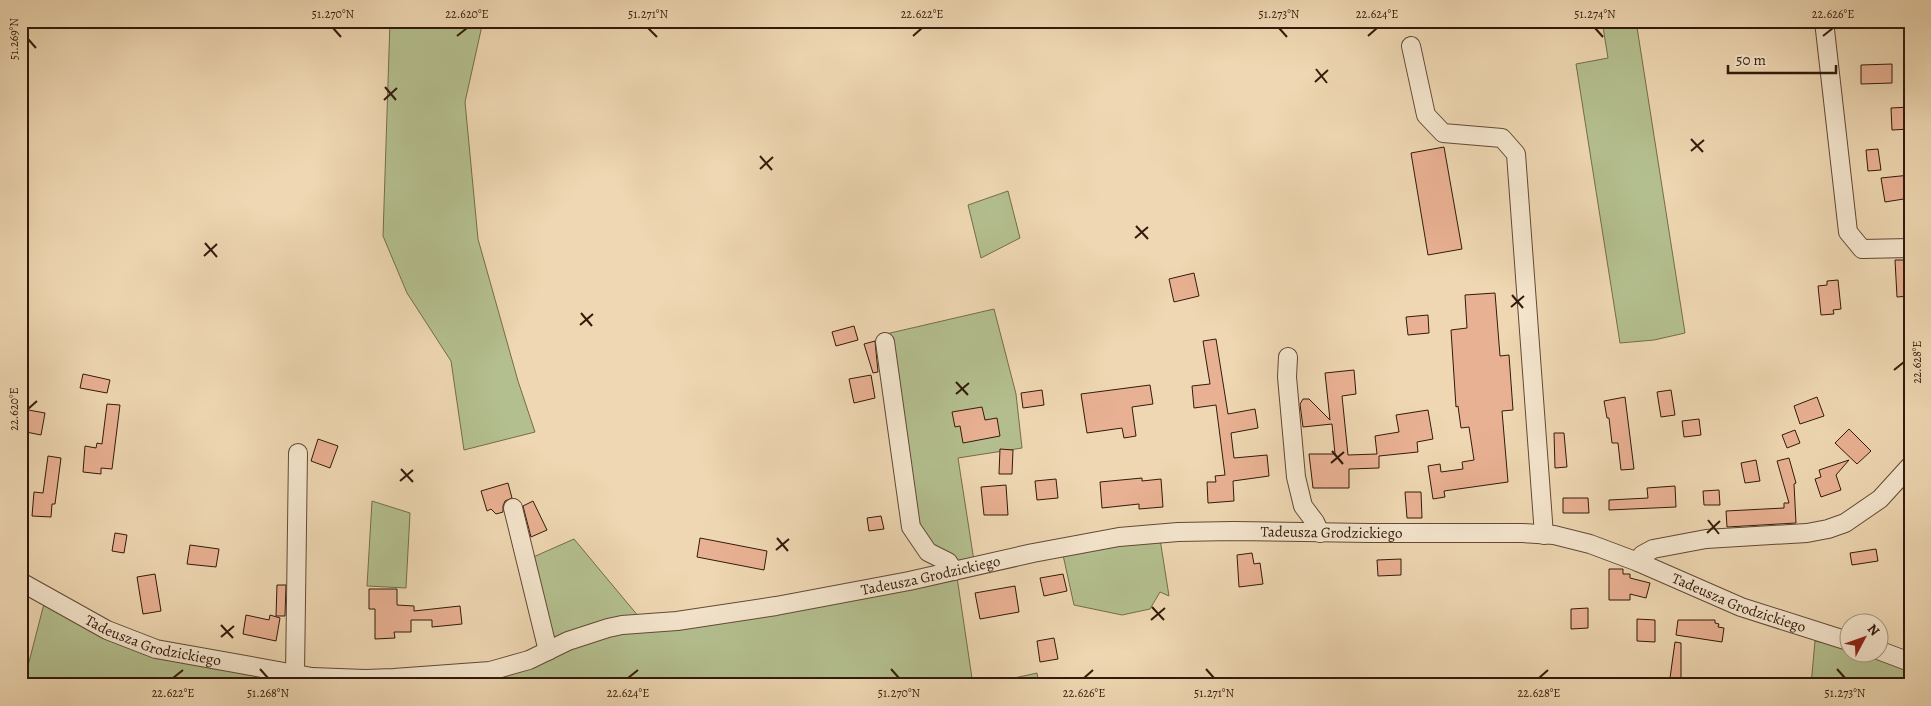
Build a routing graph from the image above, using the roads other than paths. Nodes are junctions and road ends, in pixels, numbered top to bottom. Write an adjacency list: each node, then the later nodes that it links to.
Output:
1 (1824, 21): 3 (street)
2 (1411, 46): 10 (street)
3 (1910, 248)
4 (885, 342): 12 (street)
5 (1288, 356): 9 (street)
6 (298, 453): 18 (street)
7 (1910, 466): 11 (street)
8 (513, 508): 15 (street)
9 (1320, 533): 10 (street, Tadeusza Grodzickiego); 12 (street, Tadeusza Grodzickiego)
10 (1544, 535): 11 (street, Tadeusza Grodzickiego)
11 (1638, 562): 14 (street, Tadeusza Grodzickiego)
12 (954, 571): 15 (street, Tadeusza Grodzickiego)
13 (21, 582): 18 (street, Tadeusza Grodzickiego)
14 (1838, 638)
15 (548, 652): 18 (street, Tadeusza Grodzickiego)
16 (1888, 654): 17 (street)
17 (1910, 662)
18 (295, 674)

